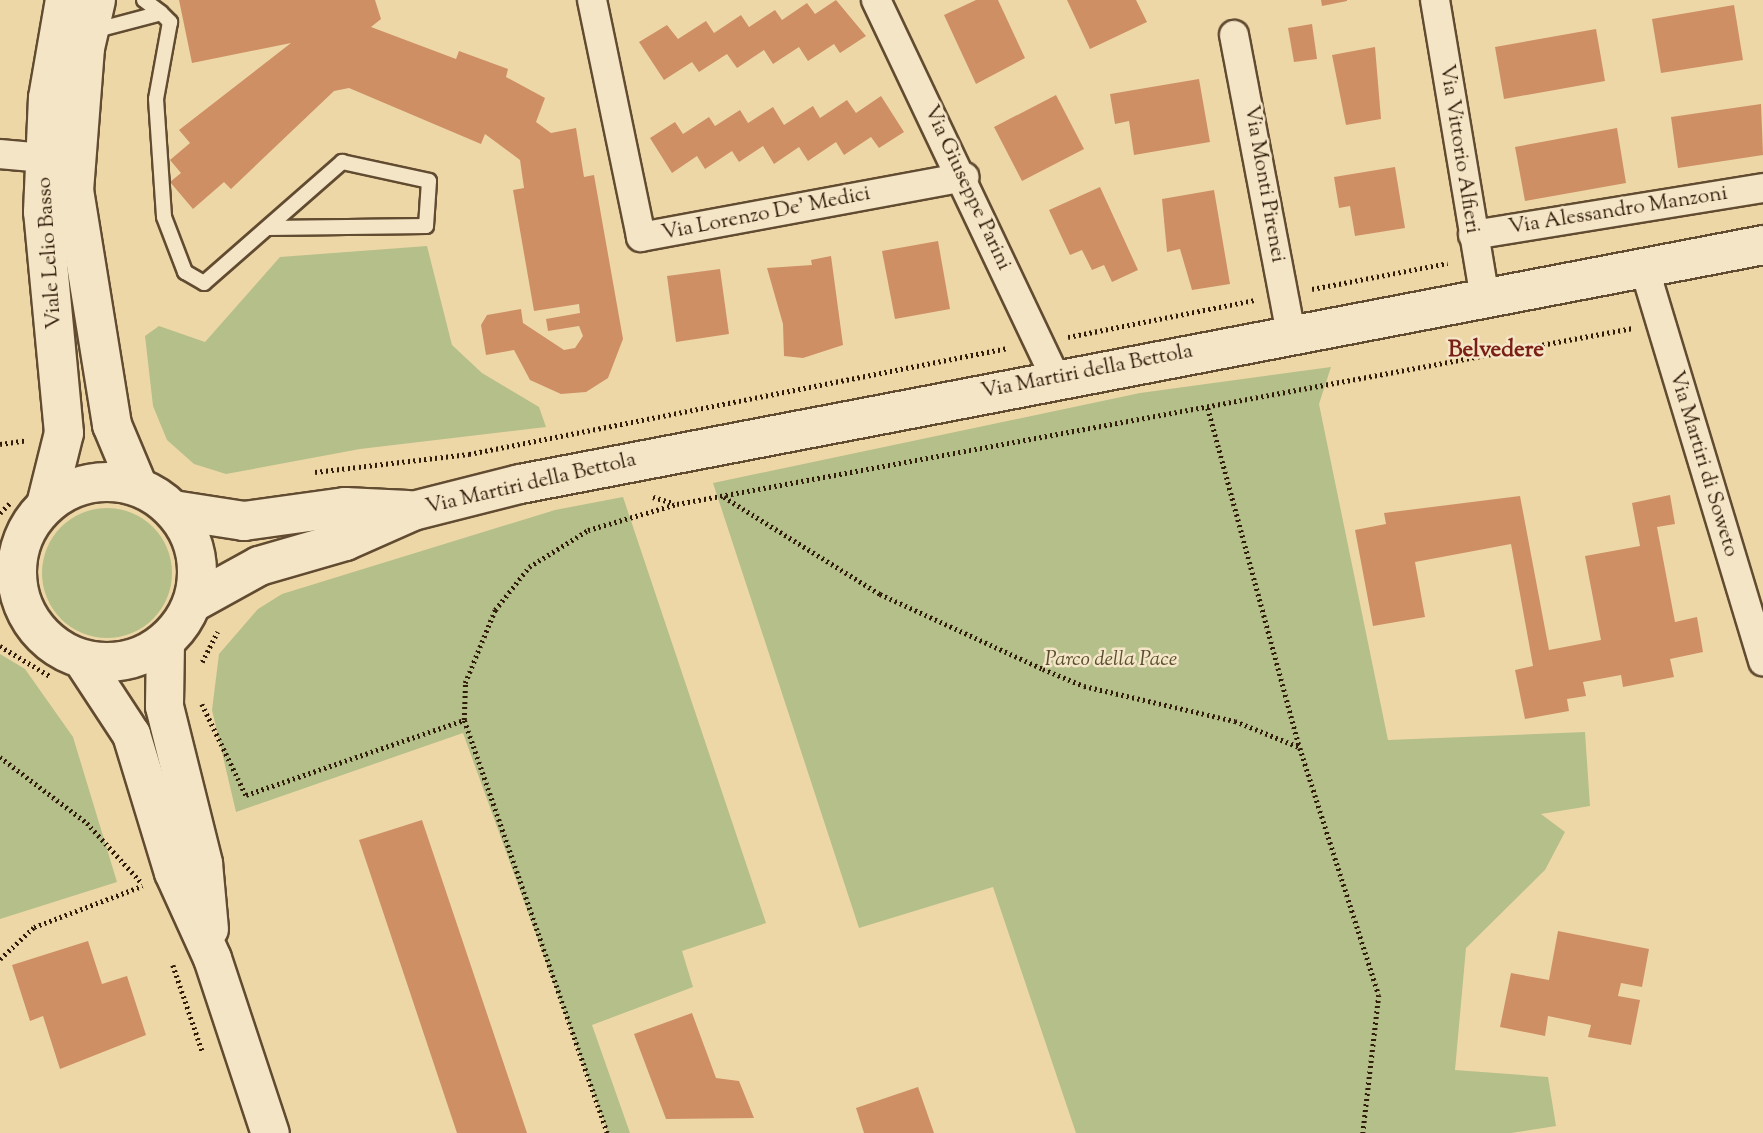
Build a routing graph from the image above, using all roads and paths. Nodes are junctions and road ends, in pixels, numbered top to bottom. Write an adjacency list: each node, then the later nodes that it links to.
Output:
1 (65, 0): 10 (main road, Viale Lelio Basso)
2 (144, 0): 6 (lane)
3 (592, 0): 11 (street, Via Lorenzo De' Medici)
4 (876, 0): 11 (street, Via Giuseppe Parini)
5 (1440, 1): 14 (street, Via Vittorio Alfieri)
6 (161, 13): 7 (lane); 13 (lane)
7 (93, 16): 25 (main road, Viale Lelio Basso)
8 (1234, 35): 18 (street, Via Monti Pirenei)
9 (0, 154): 10 (street)
10 (44, 158): 29 (main road, Viale Lelio Basso)
11 (964, 177): 21 (street, Via Giuseppe Parini)
12 (1763, 188): 14 (street, Via Alessandro Manzoni)
13 (268, 228): 13 (lane)
14 (1473, 235): 19 (street, Via Vittorio Alfieri)
15 (1763, 245): 17 (main road, Via Martiri della Bettola)
16 (1455, 261): 18 (path)
17 (1633, 269): 19 (main road, Via Martiri della Bettola); 23 (path); 36 (street, Via Martiri di Soweto)
18 (1284, 295): 20 (street, Via Monti Pirenei); 21 (path)
19 (1485, 298): 20 (main road, Via Martiri della Bettola)
20 (1291, 335): 22 (main road, Via Martiri della Bettola)
21 (1040, 342): 22 (street, Via Giuseppe Parini); 24 (path)
22 (1055, 377): 28 (main road, Via Martiri della Bettola)
23 (1208, 408): 26 (path); 40 (path)
24 (302, 475)
25 (138, 487): 27 (main road, Via Martiri della Bettola); 29 (main road, Via Martiri della Bettola)
26 (723, 496): 39 (path); 40 (path)
27 (173, 510): 28 (main road, Via Martiri della Bettola); 30 (main road, Via Martiri della Bettola)
28 (413, 511): 30 (main road, Via Martiri della Bettola)
29 (24, 529): 33 (main road)
30 (192, 603): 34 (main road, Via Martiri della Bettola)
31 (0, 620): 33 (main road)
32 (227, 621): 37 (path)
33 (39, 631): 35 (main road)
34 (165, 641): 35 (main road); 45 (street)
35 (81, 658): 45 (street)
36 (1763, 661)
37 (199, 676)
38 (199, 698): 39 (path)
39 (464, 720): 49 (path)
40 (1300, 748): 50 (path)
41 (0, 757): 42 (path)
42 (146, 885): 43 (path); 46 (path)
43 (151, 898)
44 (168, 950): 47 (path)
45 (212, 958): 48 (street)
46 (0, 959)
47 (208, 1068)
48 (270, 1133)
49 (607, 1133)
50 (1363, 1133)

